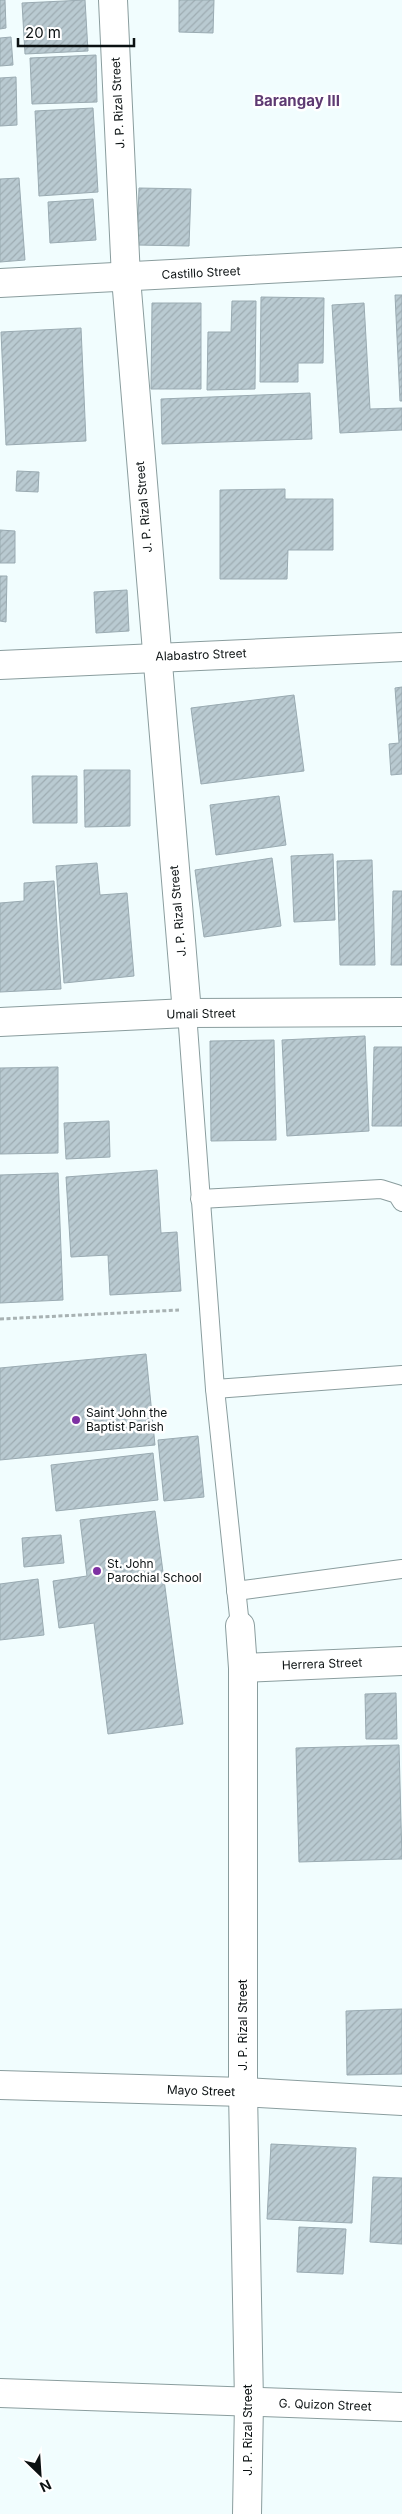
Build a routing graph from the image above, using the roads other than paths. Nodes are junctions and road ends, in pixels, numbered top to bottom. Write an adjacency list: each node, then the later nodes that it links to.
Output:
1 (112, 0): 3 (street, J. P. Rizal Street)
2 (402, 262): 3 (street, Castillo Street)
3 (126, 278): 4 (street, Castillo Street); 6 (street, J. P. Rizal Street)
4 (0, 283)
5 (402, 648): 6 (street, Alabastro Street)
6 (156, 657): 7 (street, Alabastro Street); 9 (street, J. P. Rizal Street)
7 (0, 665)
8 (402, 1012): 9 (street, Umali Street)
9 (187, 1014): 10 (street, Umali Street); 11 (lane)
10 (0, 1022)
11 (200, 1199): 12 (lane); 14 (lane)
12 (402, 1202)
13 (402, 1375): 14 (lane)
14 (214, 1389): 16 (lane)
15 (402, 1569): 16 (lane)
16 (236, 1591): 17 (lane)
17 (240, 1626): 19 (street, J. P. Rizal Street)
18 (402, 1661): 19 (street, Herrera Street)
19 (243, 1668): 21 (street, J. P. Rizal Street)
20 (0, 2085): 21 (street, Mayo Street)
21 (243, 2092): 22 (street, Mayo Street); 24 (street, J. P. Rizal Street)
22 (402, 2101)
23 (0, 2393): 24 (street, G. Quizon Street)
24 (249, 2402): 25 (street, G. Quizon Street); 26 (street, J. P. Rizal Street)
25 (402, 2408)
26 (247, 2514)

